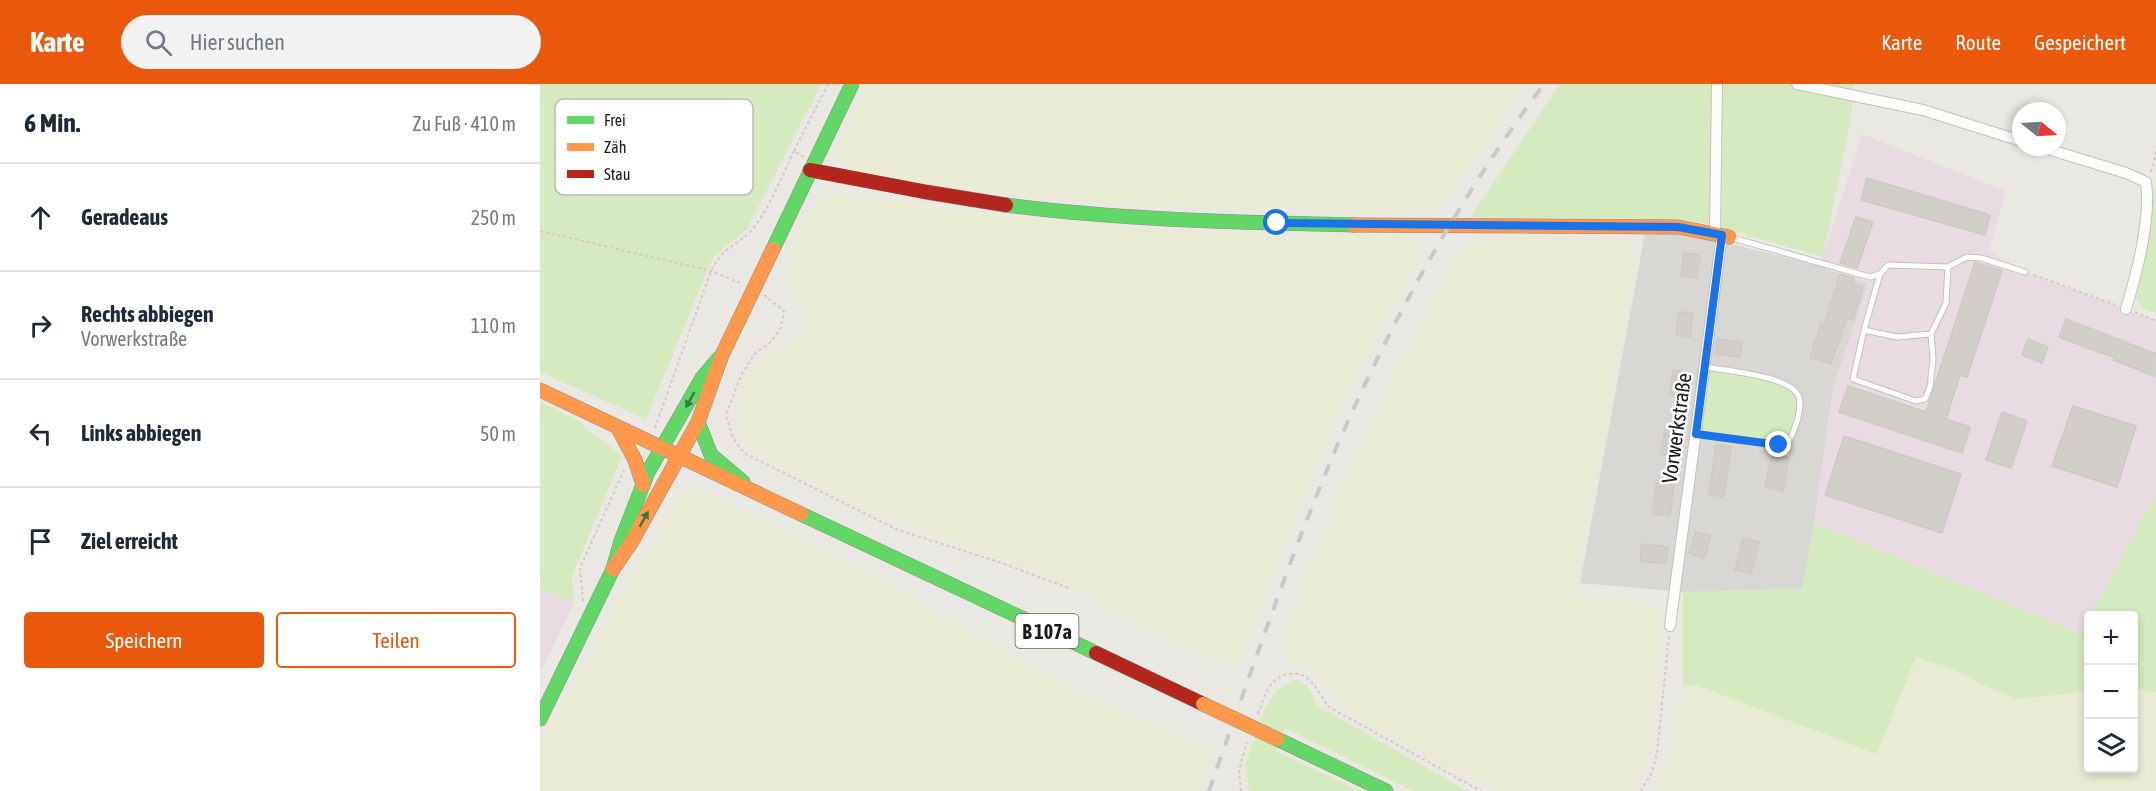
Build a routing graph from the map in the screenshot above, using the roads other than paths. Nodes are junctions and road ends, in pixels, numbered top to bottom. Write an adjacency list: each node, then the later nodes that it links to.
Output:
1 (852, 84): 6 (main road)
2 (1717, 84): 7 (street, Vorwerkstraße)
3 (1797, 84): 4 (street)
4 (2012, 138)
5 (2066, 155): 11 (street)
6 (812, 166): 7 (main road); 14 (main road)
7 (1722, 235): 10 (lane); 15 (street, Vorwerkstraße)
8 (1948, 267): 9 (lane); 10 (lane); 13 (lane)
9 (2025, 272)
10 (1880, 274): 12 (lane)
11 (2126, 309)
12 (1864, 330): 13 (lane); 13 (lane)
13 (1931, 334)
14 (722, 355): 17 (main road); 20 (main road, one-way to 20)
15 (1706, 367): 19 (street, Vorwerkstraße); 19 (lane)
16 (540, 390): 18 (main road, B 107a)
17 (698, 422): 21 (main road); 23 (main road)
18 (618, 428): 20 (main road, B 107a); 22 (main road)
19 (1696, 434): 25 (street, Vorwerkstraße)
20 (655, 445): 21 (main road, B 107a); 22 (main road)
21 (680, 456): 23 (main road, B 107a); 24 (main road, one-way to 21)
22 (643, 485): 24 (main road)
23 (752, 490): 27 (main road, B 107a, bridge)
24 (612, 569): 26 (main road)
25 (1670, 627)
26 (540, 719)
27 (1386, 791)

